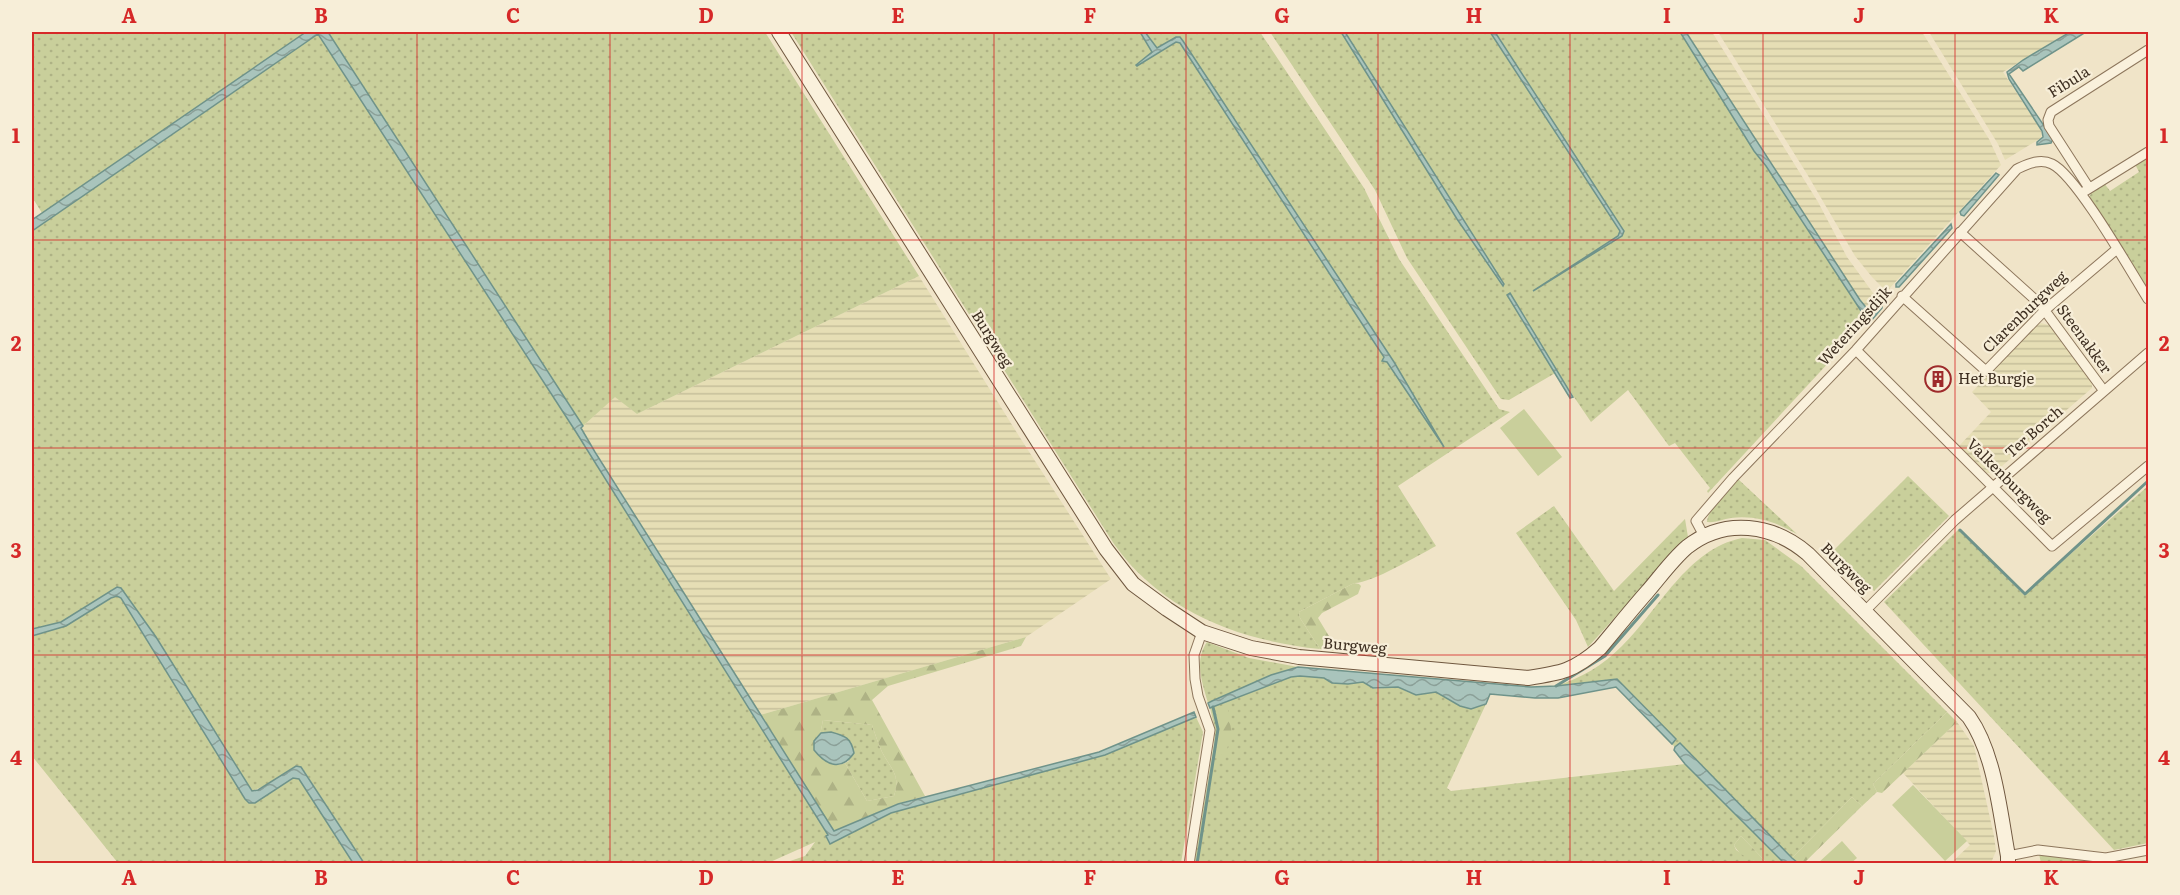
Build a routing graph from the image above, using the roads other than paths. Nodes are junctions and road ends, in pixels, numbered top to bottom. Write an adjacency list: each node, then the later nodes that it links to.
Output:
1 (778, 32): 18 (main road, Burgweg)
2 (2148, 50): 4 (street, Fibula)
3 (2148, 152): 4 (street)
4 (2089, 188): 5 (street)
5 (2080, 193): 6 (street, Weteringsdijk); 7 (street)
6 (1960, 232): 8 (street, Weteringsdijk); 10 (street, Steenakker)
7 (2117, 249): 9 (street); 10 (street, Clarenburgweg)
8 (1902, 296): 10 (street, Clarenburgweg); 11 (street, Weteringsdijk)
9 (2148, 298)
10 (2045, 310): 13 (street, Steenakker)
11 (1856, 350): 15 (street, Valkenburgweg); 16 (street, Weteringsdijk)
12 (2148, 353): 13 (street, Ter Borch)
13 (2104, 391): 15 (street, Ter Borch)
14 (2148, 466): 15 (street, Valkenburgweg)
15 (1994, 487): 17 (street, Ter Borch)
16 (1704, 536): 17 (main road, Burgweg); 18 (main road, Burgweg)
17 (1865, 611): 20 (main road, Burgweg)
18 (1202, 632): 21 (street)
19 (2148, 850): 20 (street)
20 (2010, 861)
21 (1189, 864)

